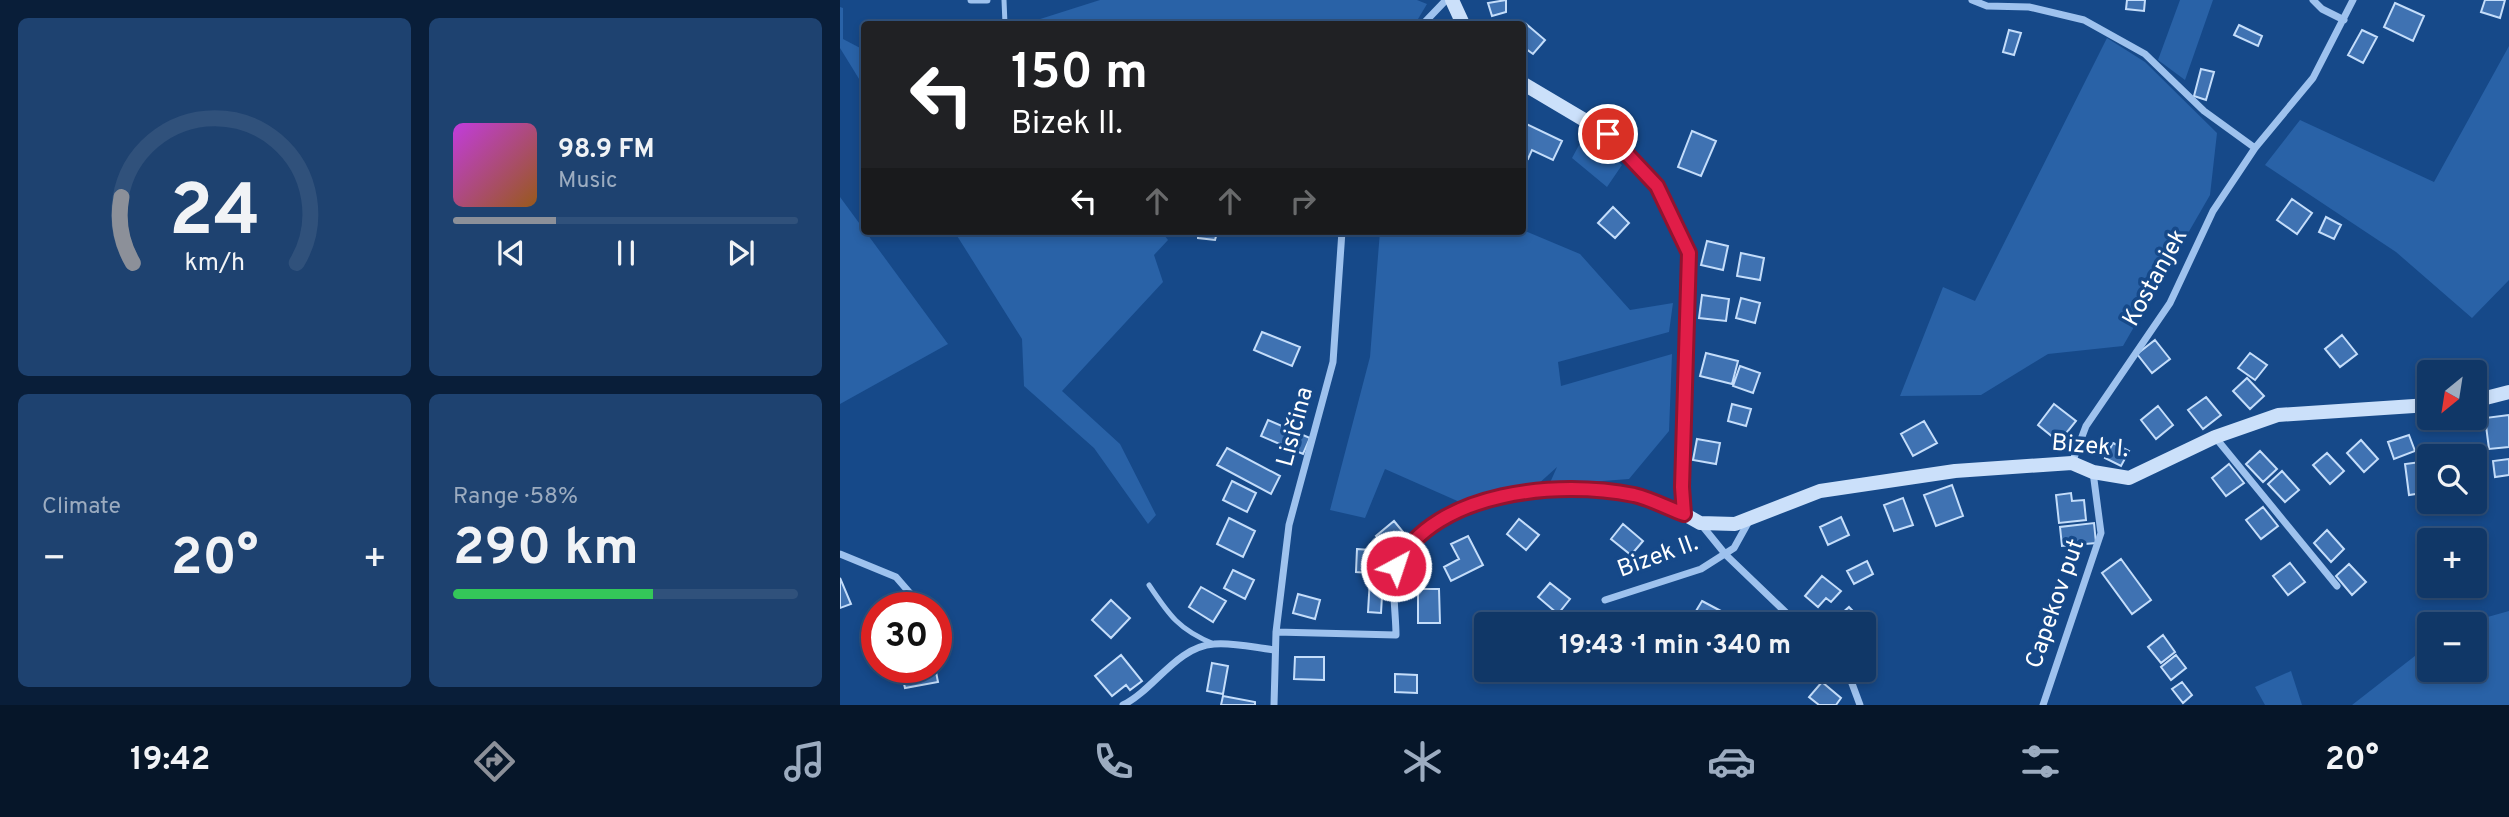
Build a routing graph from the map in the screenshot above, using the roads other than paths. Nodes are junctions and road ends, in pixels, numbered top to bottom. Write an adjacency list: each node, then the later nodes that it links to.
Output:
1 (971, 0): 2 (street)
2 (986, 0)
3 (1003, 0): 10 (lane)
4 (1446, 0): 11 (street)
5 (1452, 0): 12 (street)
6 (1972, 0): 14 (street)
7 (2313, 0): 9 (street)
8 (2353, 0): 9 (street, Kostanjek)
9 (2344, 20): 14 (street, Kostanjek)
10 (1005, 21)
11 (1426, 21)
12 (1462, 21)
13 (1526, 85): 22 (street, Bizek II.)
14 (2255, 148): 20 (street, Kostanjek)
15 (1342, 235): 32 (street, Lisičina)
16 (2509, 392): 17 (street)
17 (2487, 398)
18 (2417, 406): 19 (street, Bizek I.)
19 (2215, 437): 21 (street, Bizek I.); 28 (street)
20 (2072, 463): 21 (street, Bizek I.); 23 (street, Bizek I.)
21 (2093, 472): 39 (street, Capekov put)
22 (1684, 514): 24 (street, Bizek II.); 32 (street)
23 (1751, 519): 24 (street, Bizek I.); 26 (street, Bizek II.)
24 (1700, 523): 26 (street, Bizek II.)
25 (840, 554): 29 (street)
26 (1726, 555): 30 (street, Bizek II.); 31 (street, Bizek II.)
27 (1149, 585): 33 (lane)
28 (2337, 586)
29 (909, 592)
30 (1605, 600)
31 (1785, 612)
32 (1276, 632): 34 (street, Lisičina)
33 (1214, 643): 34 (street); 36 (street)
34 (1275, 650): 37 (street, Lisičina)
35 (1851, 682): 38 (street)
36 (1123, 705)
37 (1273, 705)
38 (1860, 705)
39 (2043, 705)

